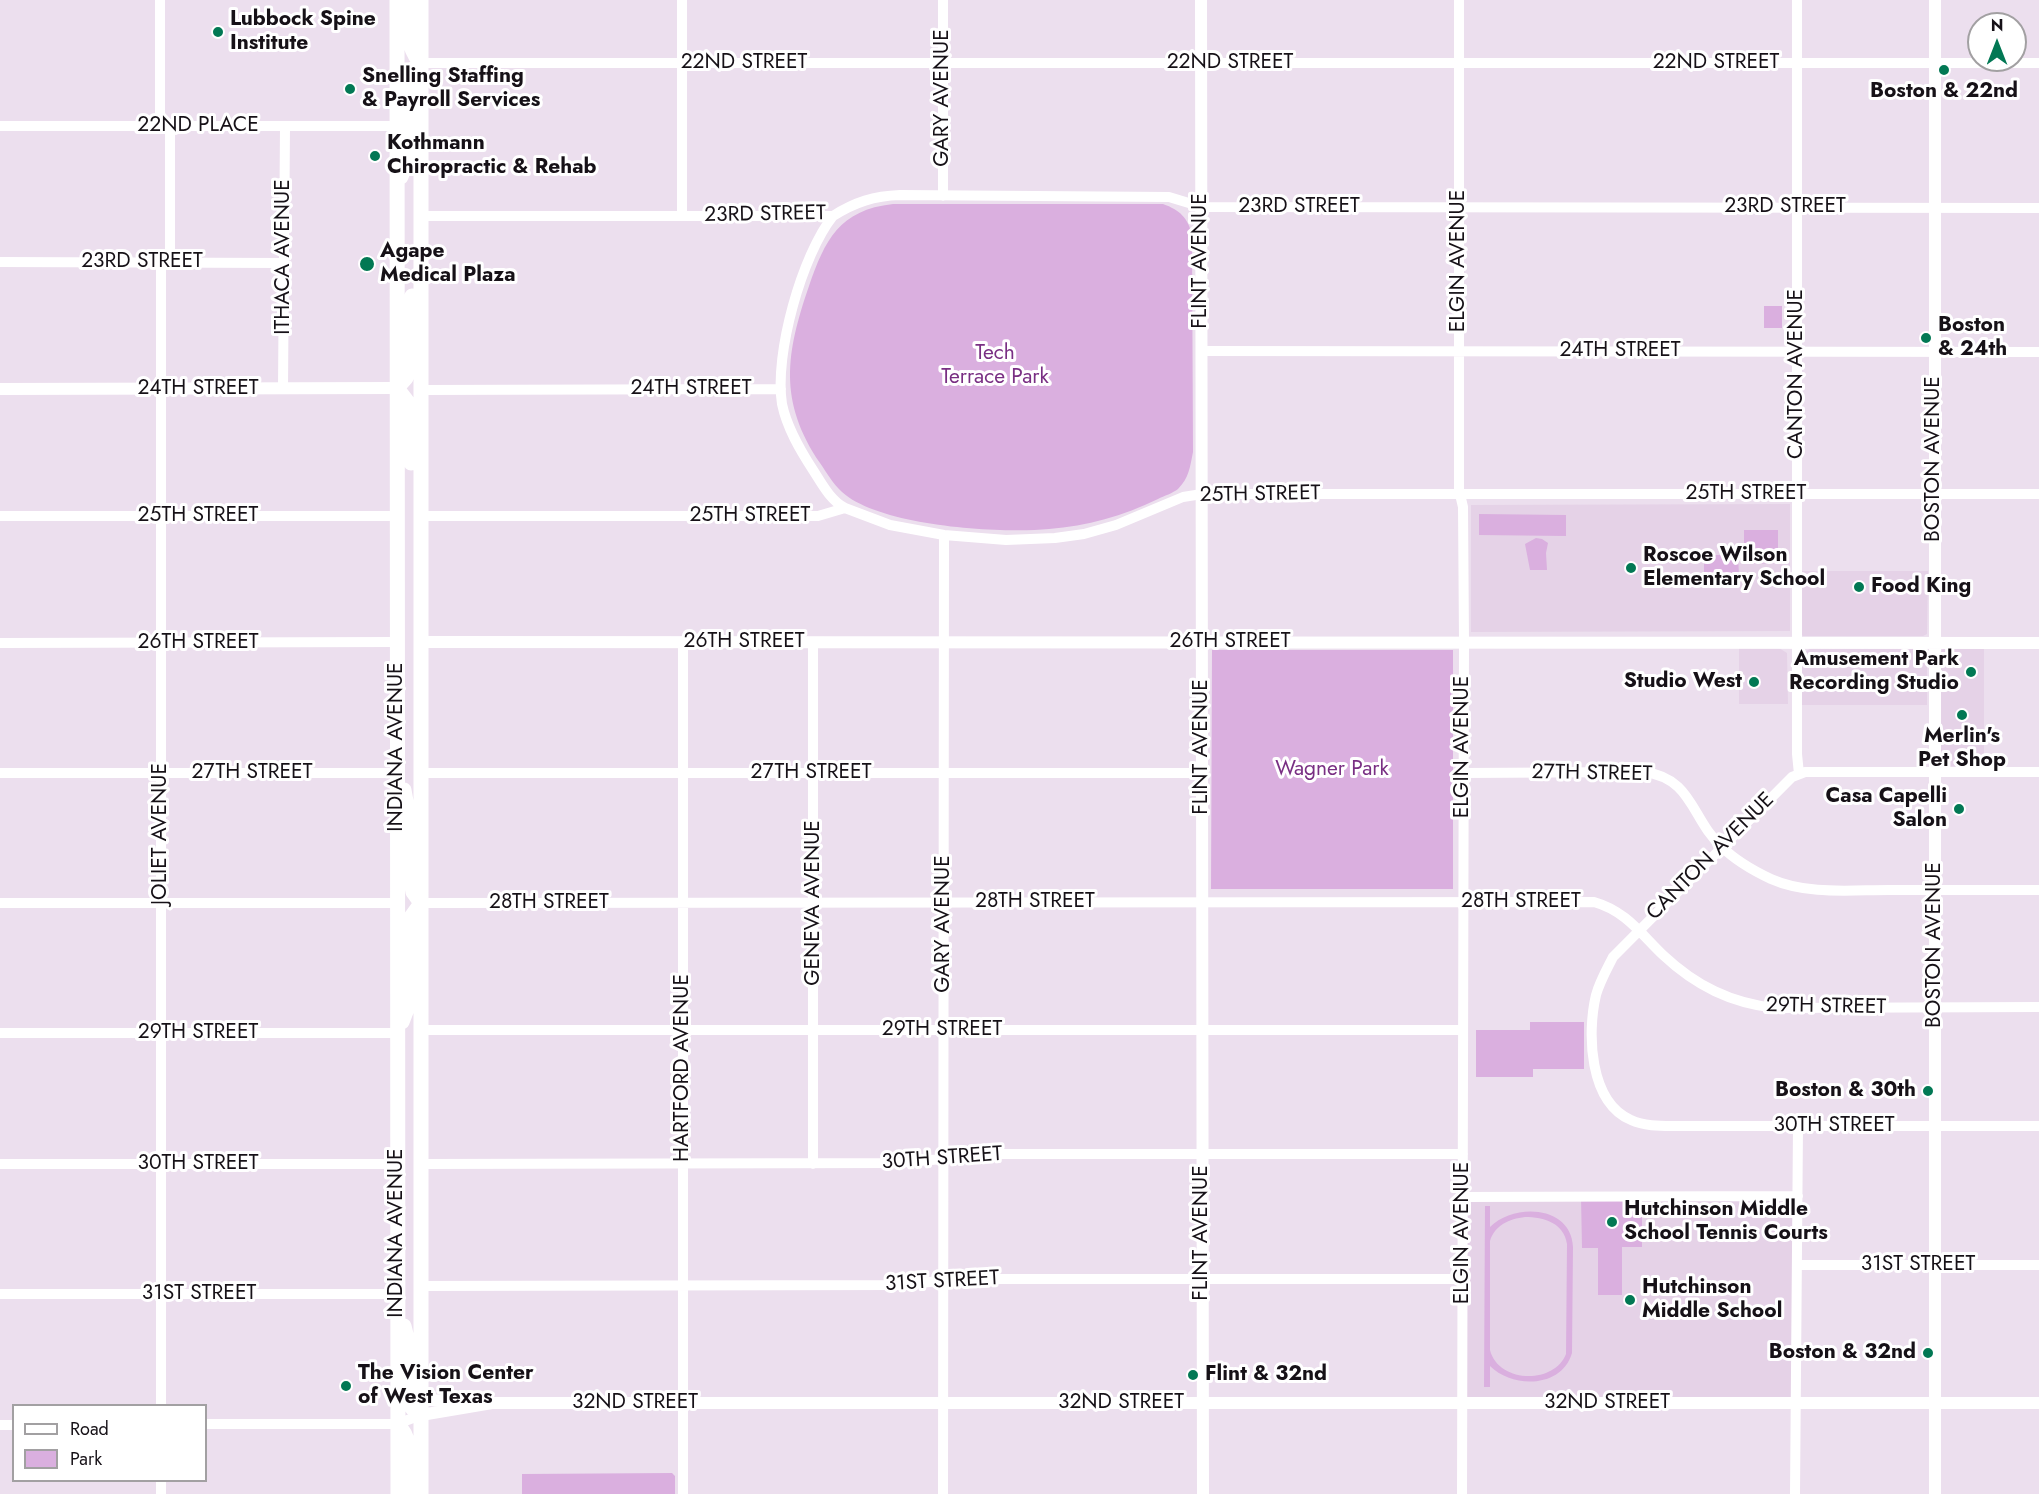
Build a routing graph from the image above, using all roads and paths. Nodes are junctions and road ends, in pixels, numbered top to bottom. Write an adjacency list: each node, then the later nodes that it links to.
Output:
1 (160, 0): 20 (street, JOLIET AVENUE)
2 (397, 0): 22 (main road, INDIANA AVENUE)
3 (408, 0): 11 (main road)
4 (421, 0): 11 (main road, INDIANA AVENUE)
5 (682, 0): 12 (street)
6 (943, 0): 13 (street, GARY AVENUE)
7 (1201, 0): 14 (street, FLINT AVENUE)
8 (1459, 0): 15 (street, ELGIN AVENUE)
9 (1797, 0): 16 (street, CANTON AVENUE)
10 (1935, 0): 17 (street, BOSTON AVENUE)
11 (421, 63): 12 (street, 22ND STREET); 23 (main road); 30 (main road, INDIANA AVENUE)
12 (682, 63): 13 (street, 22ND STREET); 31 (street)
13 (943, 63): 14 (street, 22ND STREET); 24 (street, GARY AVENUE)
14 (1201, 63): 15 (street, 22ND STREET); 25 (street, FLINT AVENUE)
15 (1459, 63): 16 (street, 22ND STREET); 26 (street, ELGIN AVENUE)
16 (1797, 63): 17 (street, 22ND STREET); 27 (street, CANTON AVENUE)
17 (1935, 63): 18 (street, 22ND STREET); 28 (street, BOSTON AVENUE)
18 (2039, 63)
19 (0, 126): 20 (street, 22ND PLACE)
20 (165, 126): 21 (street, 22ND PLACE); 34 (street, JOLIET AVENUE)
21 (285, 126): 22 (street, 22ND PLACE); 35 (street, ITHACA AVENUE)
22 (397, 126): 23 (main road, INDIANA AVENUE)
23 (397, 188): 42 (main road, INDIANA AVENUE)
24 (943, 196): 25 (street, 23RD STREET); 32 (street, 23RD STREET)
25 (1202, 207): 26 (street, 23RD STREET); 36 (street, FLINT AVENUE)
26 (1459, 207): 27 (street, 23RD STREET); 37 (street, ELGIN AVENUE)
27 (1797, 207): 28 (street, 23RD STREET); 38 (street, CANTON AVENUE)
28 (1936, 208): 29 (street, 23RD STREET); 39 (street, BOSTON AVENUE)
29 (2039, 208)
30 (421, 216): 31 (street, 23RD STREET); 42 (main road); 46 (main road, INDIANA AVENUE)
31 (682, 216): 32 (street, 23RD STREET)
32 (833, 216): 45 (street)
33 (0, 262): 34 (street, 23RD STREET)
34 (165, 262): 35 (street, 23RD STREET); 44 (street, JOLIET AVENUE)
35 (284, 263): 41 (street, ITHACA AVENUE)
36 (1201, 351): 37 (street, 24TH STREET); 47 (street, FLINT AVENUE)
37 (1459, 351): 38 (street, 24TH STREET); 48 (street, ELGIN AVENUE)
38 (1797, 351): 39 (street, 24TH STREET); 49 (street, CANTON AVENUE)
39 (1935, 352): 40 (street, 24TH STREET); 50 (street, BOSTON AVENUE)
40 (2039, 352)
41 (283, 388): 42 (street, 24TH STREET); 44 (street, 24TH STREET)
42 (397, 388): 55 (main road, INDIANA AVENUE); 56 (main road)
43 (0, 389): 44 (street, 24TH STREET)
44 (160, 389): 54 (street, JOLIET AVENUE)
45 (781, 389): 46 (street, 24TH STREET); 52 (street)
46 (421, 390): 56 (main road, INDIANA AVENUE)
47 (1203, 494): 48 (street, 25TH STREET); 57 (street, 25TH STREET); 63 (street, FLINT AVENUE)
48 (1460, 494): 49 (street, 25TH STREET); 64 (street, ELGIN AVENUE)
49 (1797, 494): 50 (street, 25TH STREET); 65 (street, CANTON AVENUE)
50 (1935, 494): 51 (street, 25TH STREET); 68 (street, BOSTON AVENUE)
51 (2039, 494)
52 (845, 508): 56 (street, 25TH STREET); 57 (street, 25TH STREET)
53 (0, 516): 54 (street, 25TH STREET)
54 (161, 516): 55 (street, 25TH STREET); 67 (street, JOLIET AVENUE)
55 (397, 516): 58 (main road, INDIANA AVENUE)
56 (421, 516): 59 (main road, INDIANA AVENUE)
57 (944, 535): 62 (street, GARY AVENUE)
58 (397, 642): 67 (street, 26TH STREET); 72 (main road, INDIANA AVENUE)
59 (421, 642): 60 (street, 26TH STREET); 73 (main road, INDIANA AVENUE)
60 (683, 642): 61 (street, 26TH STREET); 77 (street, HARTFORD AVENUE)
61 (813, 642): 62 (street, 26TH STREET); 78 (street, GENEVA AVENUE)
62 (944, 642): 63 (street, 26TH STREET); 79 (street, GARY AVENUE)
63 (1202, 642): 64 (street, 26TH STREET); 80 (street, FLINT AVENUE)
64 (1464, 642): 65 (street, 26TH STREET); 74 (street, ELGIN AVENUE)
65 (1797, 642): 68 (street, 26TH STREET); 81 (street, CANTON AVENUE)
66 (0, 643): 67 (street, 26TH STREET)
67 (161, 643): 71 (street, JOLIET AVENUE)
68 (1934, 643): 69 (street, 26TH STREET); 75 (street, BOSTON AVENUE)
69 (2039, 643)
70 (0, 772): 71 (street, 27TH STREET)
71 (162, 772): 72 (street, 27TH STREET); 89 (street, JOLIET AVENUE)
72 (397, 772): 90 (main road, INDIANA AVENUE); 91 (main road)
73 (421, 772): 77 (street, 27TH STREET); 91 (main road, INDIANA AVENUE)
74 (1463, 772): 82 (street, 27TH STREET); 87 (street, ELGIN AVENUE)
75 (1935, 772): 76 (street); 81 (street); 83 (street, BOSTON AVENUE)
76 (2039, 772)
77 (683, 773): 78 (street, 27TH STREET); 92 (street, HARTFORD AVENUE)
78 (813, 773): 79 (street, 27TH STREET); 93 (street, GENEVA AVENUE)
79 (944, 773): 80 (street, 27TH STREET); 85 (street, GARY AVENUE)
80 (1202, 773): 86 (street, FLINT AVENUE)
81 (1799, 774): 82 (street, CANTON AVENUE)
82 (1721, 847): 83 (street); 94 (street, CANTON AVENUE)
83 (1935, 890): 84 (street); 95 (street, BOSTON AVENUE)
84 (2039, 890)
85 (944, 902): 86 (street, 28TH STREET); 93 (street, 28TH STREET); 100 (street, GARY AVENUE)
86 (1202, 902): 87 (street, 28TH STREET); 101 (street, FLINT AVENUE)
87 (1463, 902): 94 (street, 28TH STREET); 102 (street, ELGIN AVENUE)
88 (0, 903): 89 (street)
89 (162, 903): 90 (street); 103 (street, JOLIET AVENUE)
90 (397, 903): 104 (main road, INDIANA AVENUE)
91 (421, 903): 92 (street, 28TH STREET); 97 (main road, INDIANA AVENUE); 104 (main road)
92 (683, 903): 93 (street, 28TH STREET); 98 (street, HARTFORD AVENUE)
93 (814, 903): 99 (street, GENEVA AVENUE)
94 (1638, 931): 95 (street, 29TH STREET); 106 (street, CANTON AVENUE)
95 (1935, 1007): 96 (street, 29TH STREET); 108 (street, BOSTON AVENUE)
96 (2039, 1007)
97 (421, 1029): 98 (street, 29TH STREET); 116 (main road, INDIANA AVENUE)
98 (683, 1029): 99 (street, 29TH STREET); 117 (street, HARTFORD AVENUE)
99 (814, 1029): 100 (street, 29TH STREET); 118 (street, GENEVA AVENUE)
100 (944, 1029): 101 (street, 29TH STREET); 112 (street, GARY AVENUE)
101 (1202, 1030): 102 (street, 29TH STREET); 110 (street, FLINT AVENUE)
102 (1463, 1030): 111 (street, ELGIN AVENUE)
103 (162, 1033): 104 (street, 29TH STREET); 105 (street, 29TH STREET); 114 (street, JOLIET AVENUE)
104 (397, 1033): 115 (main road, INDIANA AVENUE)
105 (0, 1034)
106 (1630, 1120): 107 (street, 30TH STREET)
107 (1798, 1126): 108 (street, 30TH STREET); 119 (street)
108 (1935, 1126): 109 (street, 30TH STREET); 122 (street, BOSTON AVENUE)
109 (2039, 1126)
110 (1202, 1154): 111 (street, 30TH STREET); 112 (street, 30TH STREET); 124 (street, FLINT AVENUE)
111 (1463, 1154): 120 (street, ELGIN AVENUE)
112 (944, 1159): 118 (street, 30TH STREET); 126 (street, GARY AVENUE)
113 (0, 1164): 114 (street, 30TH STREET)
114 (162, 1164): 115 (street, 30TH STREET); 130 (street, JOLIET AVENUE)
115 (397, 1164): 131 (main road, INDIANA AVENUE)
116 (421, 1164): 117 (street, 30TH STREET); 128 (main road, INDIANA AVENUE)
117 (683, 1164): 118 (street, 30TH STREET); 127 (street, HARTFORD AVENUE)
118 (813, 1164)
119 (1798, 1196): 120 (street); 121 (street)
120 (1463, 1197): 125 (street, ELGIN AVENUE)
121 (1798, 1265): 122 (street, 31ST STREET); 138 (street)
122 (1935, 1265): 123 (street, 31ST STREET); 139 (street, BOSTON AVENUE)
123 (2039, 1265)
124 (1202, 1279): 125 (street, 31ST STREET); 126 (street, 31ST STREET); 136 (street, FLINT AVENUE)
125 (1463, 1279): 137 (street, ELGIN AVENUE)
126 (944, 1280): 127 (street, 31ST STREET); 135 (street, GARY AVENUE)
127 (683, 1285): 128 (street, 31ST STREET); 134 (street, HARTFORD AVENUE)
128 (421, 1286): 132 (main road, INDIANA AVENUE)
129 (0, 1294): 130 (street, 31ST STREET)
130 (161, 1294): 131 (street, 31ST STREET); 141 (street, JOLIET AVENUE)
131 (397, 1294): 142 (main road); 143 (main road, INDIANA AVENUE)
132 (421, 1388): 133 (street); 142 (main road, INDIANA AVENUE)
133 (492, 1403): 134 (street, 32ND STREET); 142 (street, 32ND STREET)
134 (683, 1403): 135 (street, 32ND STREET); 148 (street, HARTFORD AVENUE)
135 (943, 1403): 136 (street, 32ND STREET); 149 (street, GARY AVENUE)
136 (1202, 1403): 137 (street, 32ND STREET); 150 (street, FLINT AVENUE)
137 (1462, 1403): 138 (street, 32ND STREET); 151 (street, ELGIN AVENUE)
138 (1796, 1403): 139 (street, 32ND STREET); 152 (street)
139 (1936, 1403): 140 (street, 32ND STREET); 153 (street, BOSTON AVENUE)
140 (2039, 1403)
141 (161, 1404)
142 (421, 1415): 143 (street, 32ND STREET); 147 (main road, INDIANA AVENUE)
143 (397, 1424): 144 (street, 32ND STREET); 145 (main road, INDIANA AVENUE); 146 (main road)
144 (207, 1425)
145 (398, 1494)
146 (411, 1494)
147 (421, 1494)
148 (683, 1494)
149 (944, 1494)
150 (1203, 1494)
151 (1462, 1494)
152 (1796, 1494)
153 (1935, 1494)

